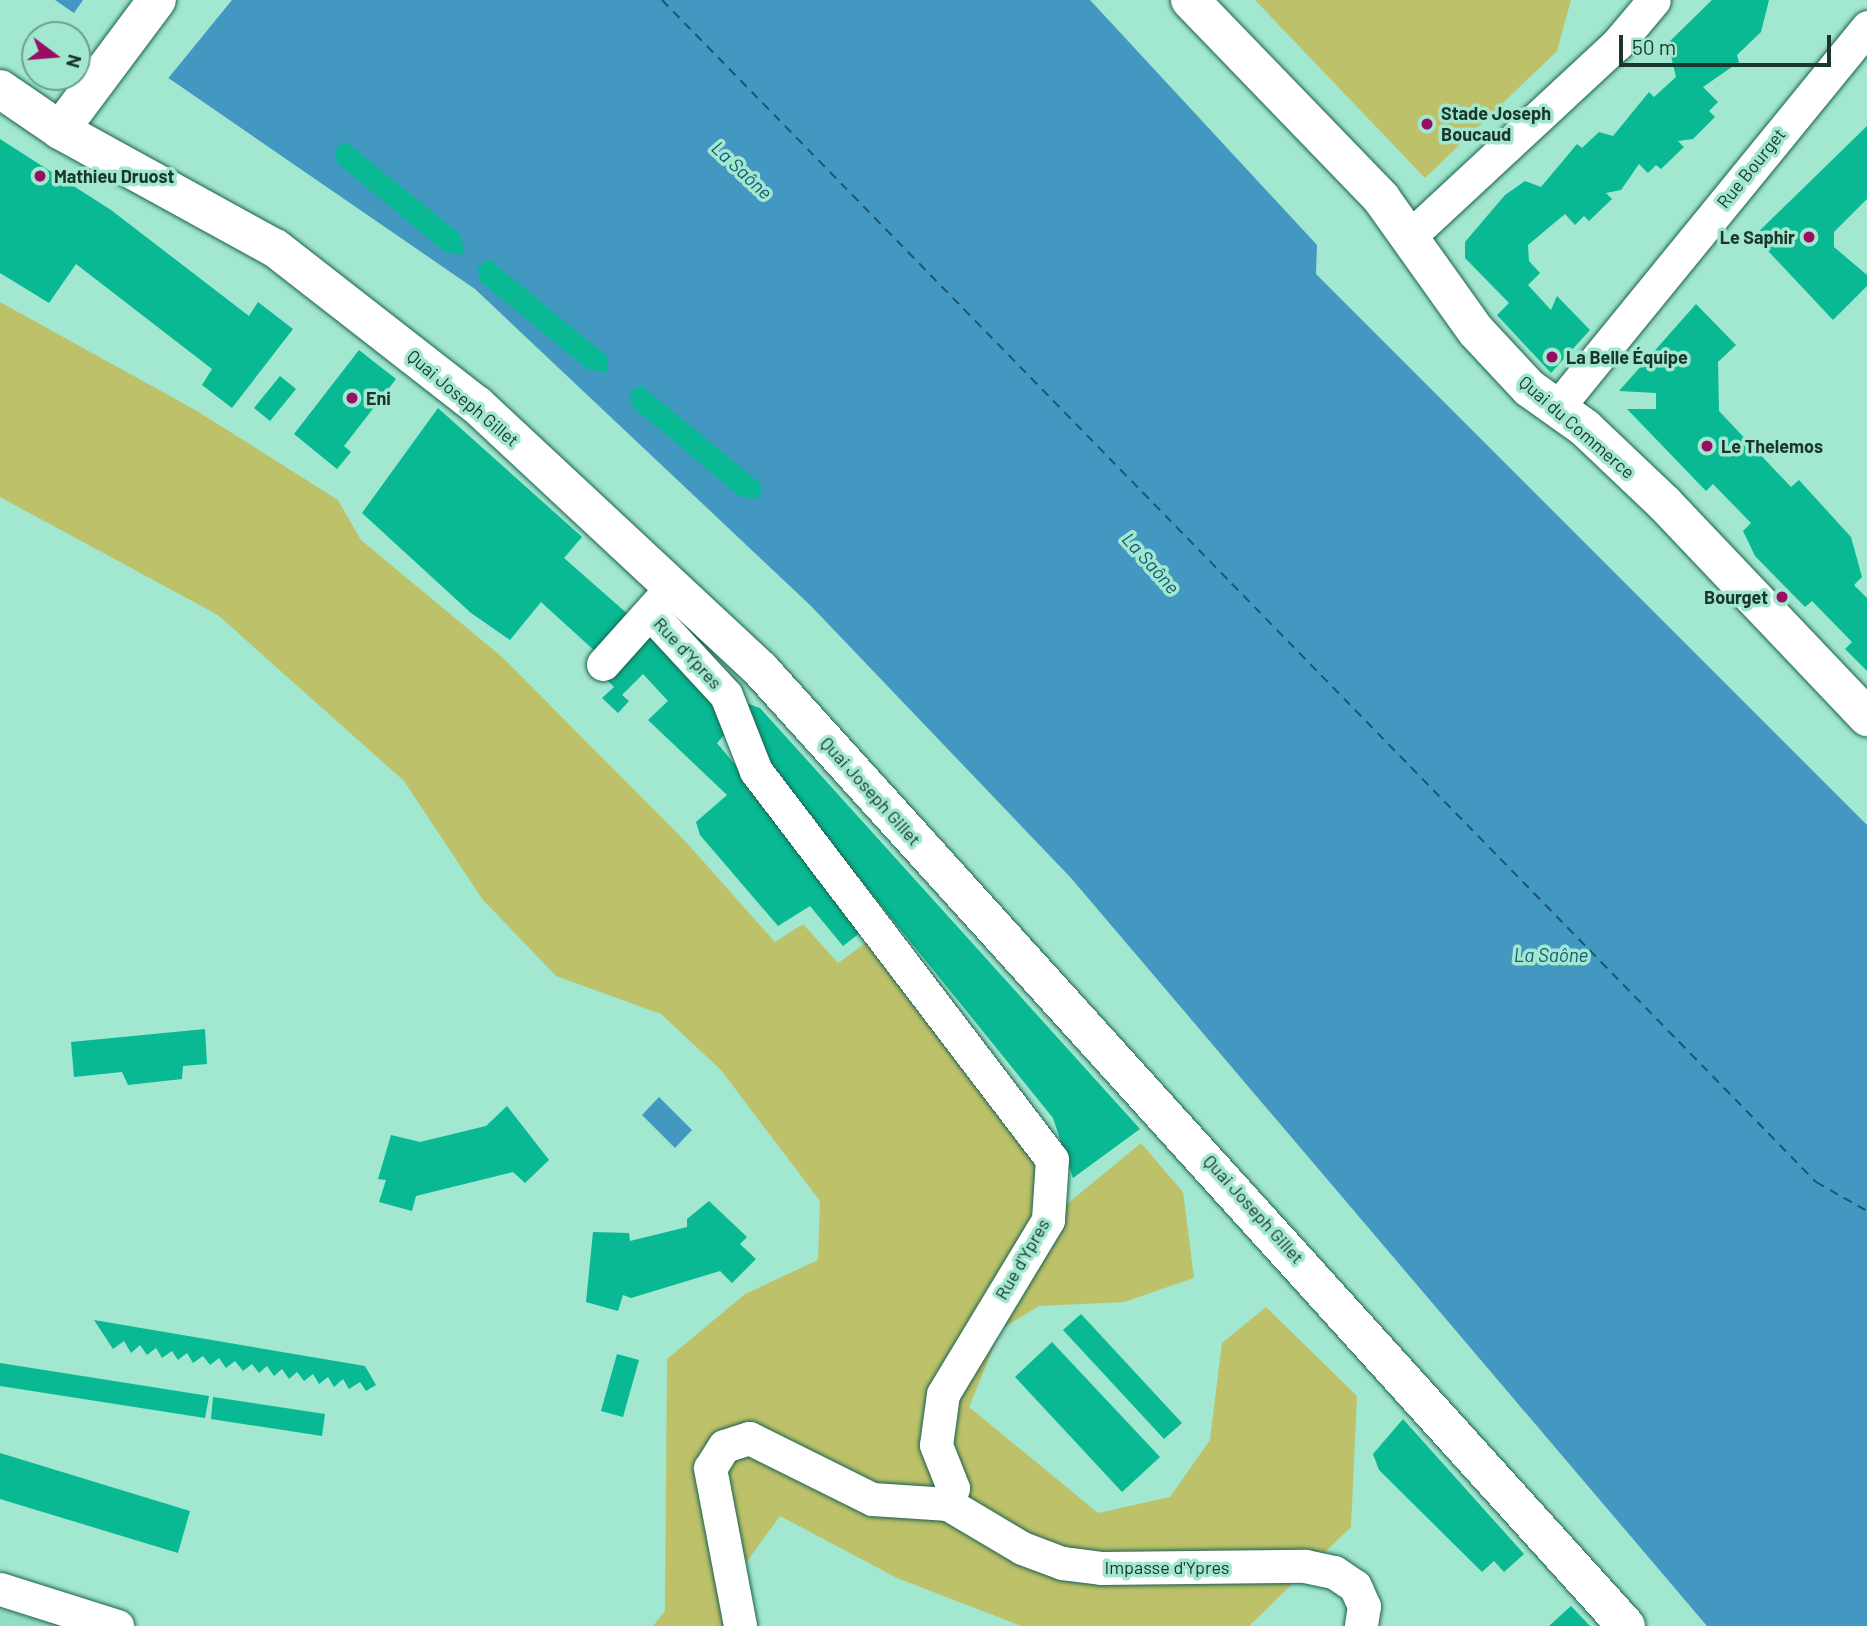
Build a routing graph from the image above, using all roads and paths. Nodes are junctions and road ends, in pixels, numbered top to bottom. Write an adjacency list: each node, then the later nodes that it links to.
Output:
1 (157, 0): 6 (main road)
2 (1190, 0): 7 (main road, Quai du Commerce)
3 (1654, 0): 7 (street)
4 (1867, 27): 8 (street, Rue Bourget)
5 (0, 89): 6 (main road, Quai Joseph Gillet)
6 (60, 130): 9 (main road, Quai Joseph Gillet)
7 (1408, 238): 8 (main road, Quai du Commerce)
8 (1556, 409): 11 (main road, Quai du Commerce)
9 (662, 601): 10 (street); 12 (street, Rue d'Ypres); 17 (main road, Quai Joseph Gillet)
10 (604, 664)
11 (1867, 717)
12 (948, 1504): 15 (street); 16 (street, Impasse d'Ypres)
13 (0, 1589): 14 (street)
14 (117, 1626)
15 (740, 1626)
16 (1362, 1626)
17 (1626, 1626)

